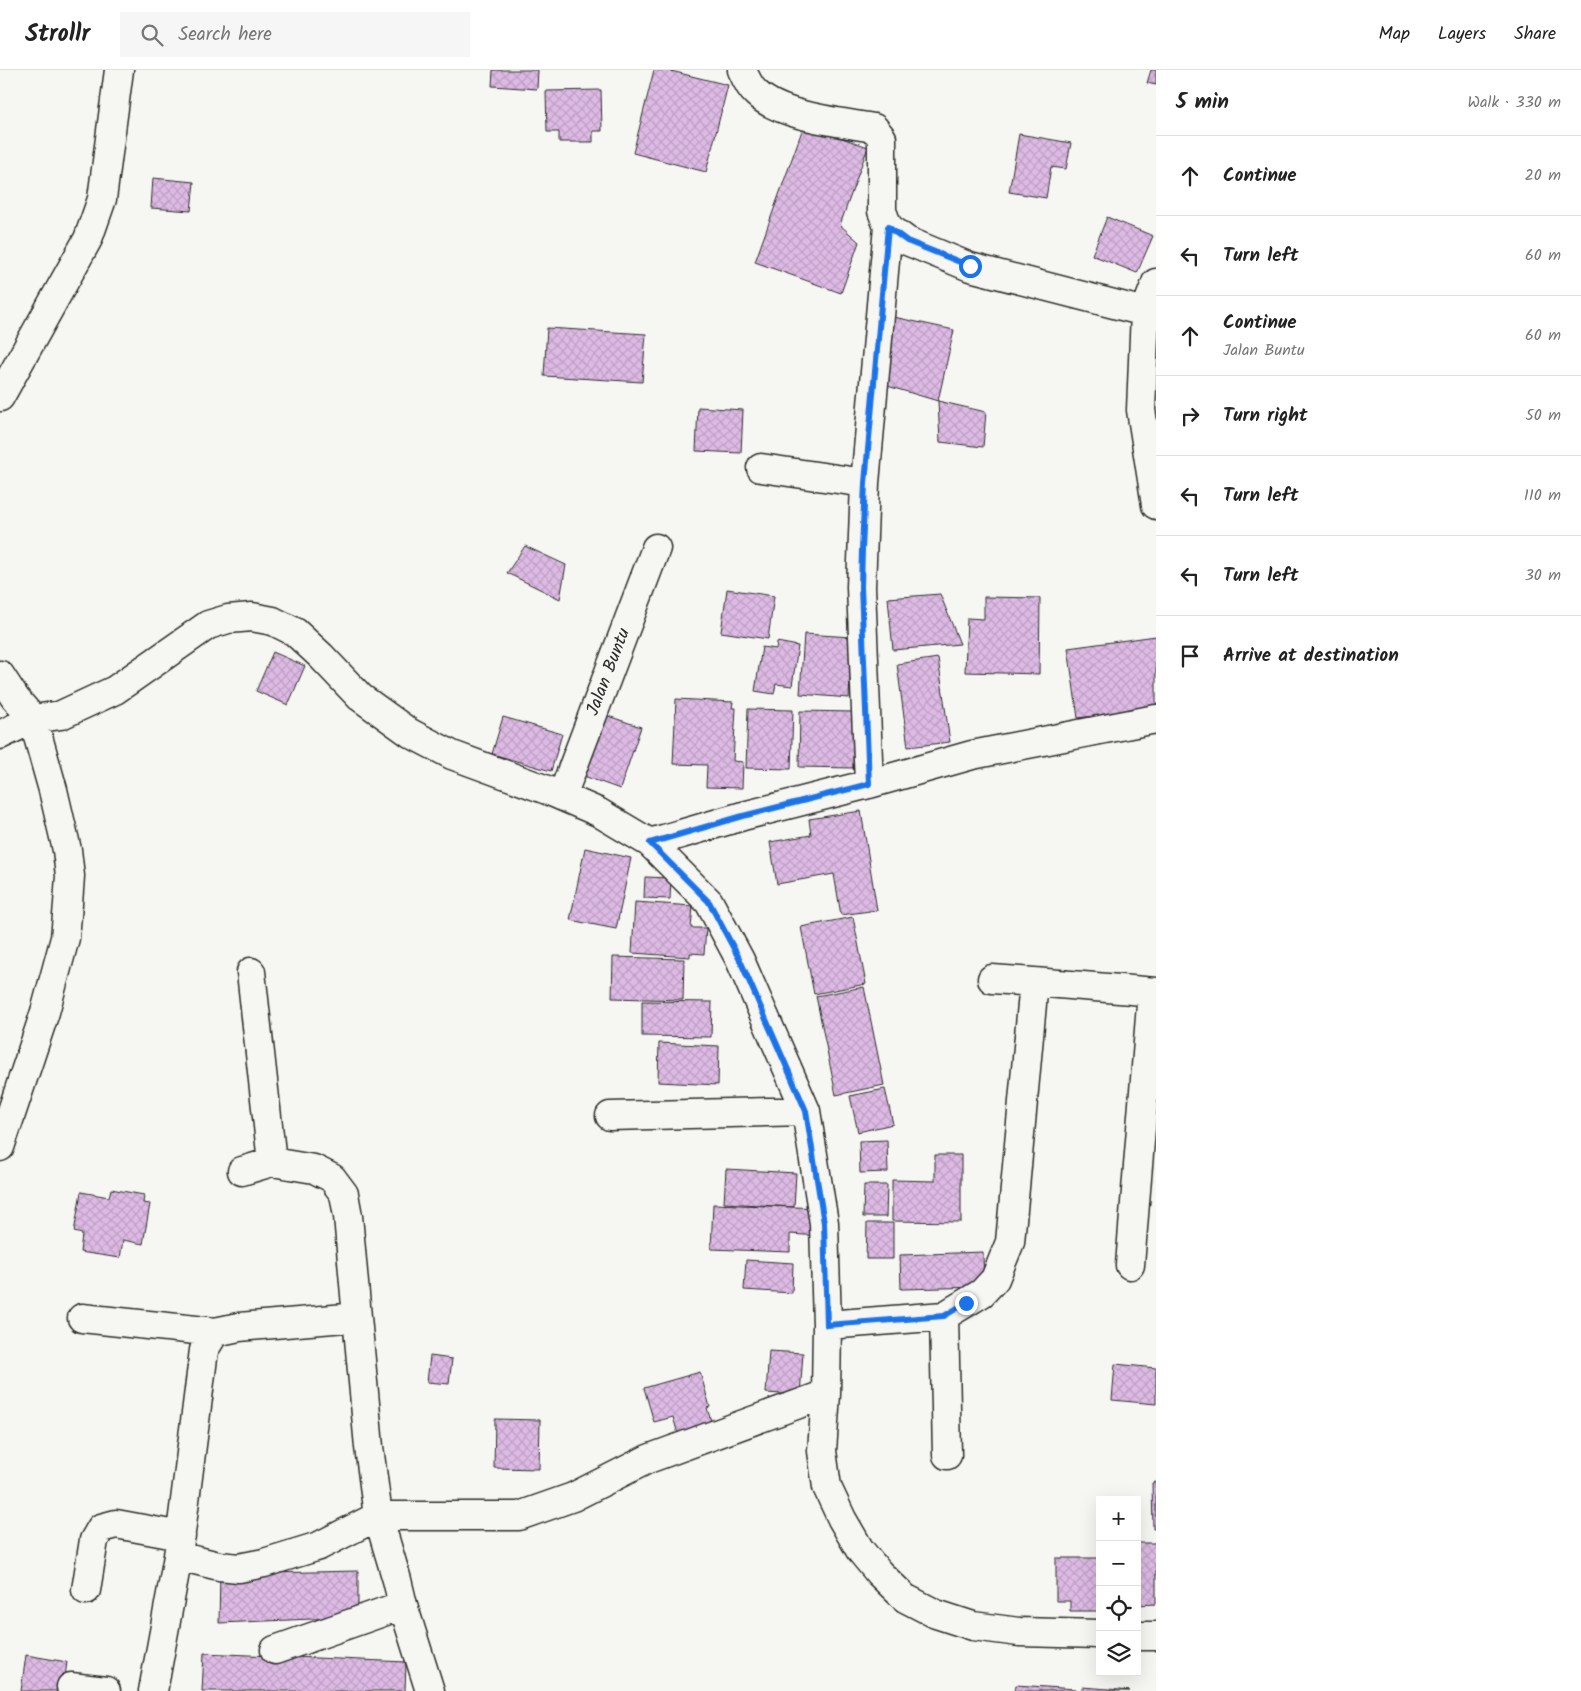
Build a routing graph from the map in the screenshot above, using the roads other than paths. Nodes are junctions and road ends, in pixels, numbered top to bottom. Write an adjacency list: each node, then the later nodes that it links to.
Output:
1 (119, 70): 6 (street)
2 (742, 70): 3 (street)
3 (888, 227): 5 (street); 8 (street)
4 (1156, 283): 5 (street)
5 (1145, 312): 9 (street)
6 (0, 397)
7 (761, 468): 8 (street)
8 (865, 483): 15 (street)
9 (1156, 505)
10 (656, 548): 16 (street, Jalan Buntu)
11 (0, 675): 12 (street)
12 (33, 719): 14 (street); 16 (street); 24 (street)
13 (1156, 719): 15 (street)
14 (0, 735)
15 (869, 784): 17 (street)
16 (562, 796): 17 (street)
17 (650, 843): 22 (street)
18 (252, 972): 25 (street)
19 (992, 979): 20 (street)
20 (1034, 982): 21 (street); 28 (street)
21 (1154, 992): 27 (street)
22 (806, 1111): 23 (street); 31 (street)
23 (610, 1116)
24 (0, 1147)
25 (272, 1162): 26 (street); 29 (street)
26 (242, 1171)
27 (1130, 1265)
28 (944, 1316): 31 (street); 34 (street)
29 (357, 1317): 32 (street); 35 (street)
30 (82, 1318): 32 (street)
31 (827, 1325): 33 (street)
32 (215, 1332): 36 (street)
33 (826, 1394): 35 (street); 39 (street)
34 (947, 1455)
35 (378, 1516): 36 (street); 38 (street)
36 (179, 1546): 37 (street); 45 (street)
37 (86, 1590)
38 (403, 1606): 42 (street); 46 (street)
39 (1096, 1634)
40 (1141, 1636): 41 (street)
41 (1156, 1636)
42 (275, 1650)
43 (71, 1687): 44 (street)
44 (106, 1691)
45 (153, 1691)
46 (430, 1691)

